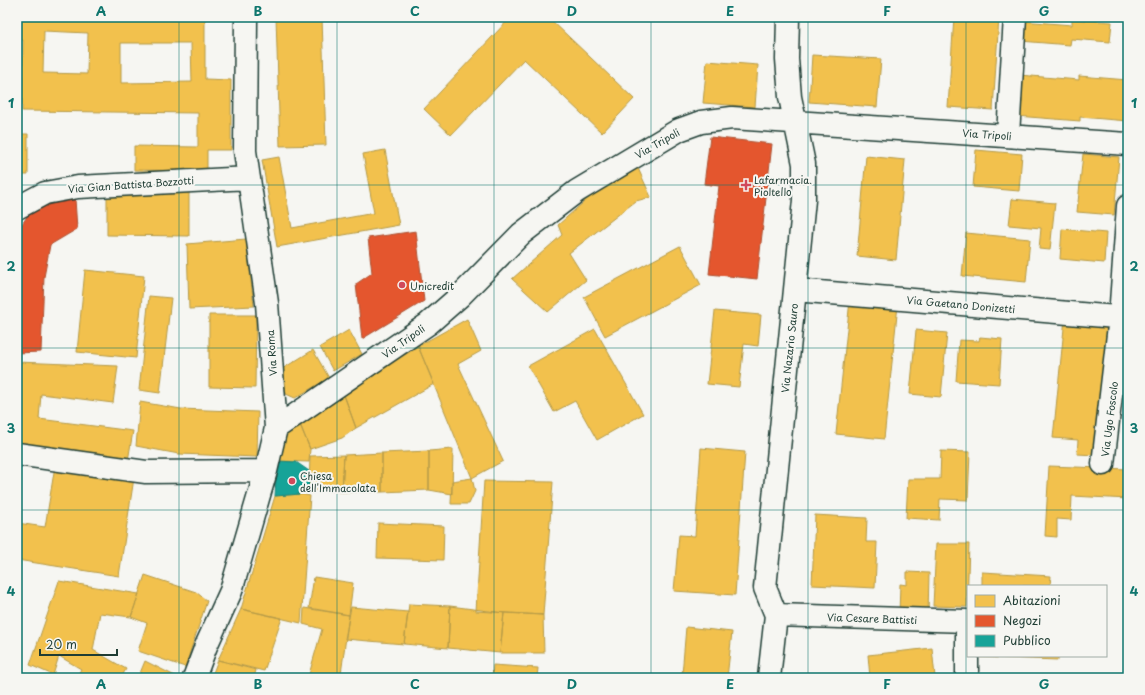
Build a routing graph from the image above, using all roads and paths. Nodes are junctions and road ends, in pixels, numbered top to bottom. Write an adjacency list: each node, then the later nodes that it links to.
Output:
1 (246, 17): 7 (street, Via Roma)
2 (788, 17): 4 (street, Via Nazario Sauro)
3 (1015, 17): 5 (street)
4 (794, 121): 5 (street, Via Tripoli); 10 (street, Via Nazario Sauro); 12 (street, Via Tripoli)
5 (1008, 135): 6 (street, Via Tripoli)
6 (1128, 144)
7 (249, 178): 9 (street, Via Gian Battista Bozzotti); 12 (street, Via Roma)
8 (1128, 206): 11 (street, Via Ugo Foscolo)
9 (17, 208)
10 (795, 290): 11 (street, Via Gaetano Donizetti); 16 (street, Via Nazario Sauro)
11 (1124, 317): 14 (street, Via Ugo Foscolo)
12 (276, 428): 15 (street, Via Roma)
13 (17, 454): 15 (street)
14 (1103, 464)
15 (266, 471): 19 (street, Via Roma)
16 (776, 615): 17 (street, Via Cesare Battisti); 20 (street, Via Nazario Sauro)
17 (967, 622)
18 (967, 650): 21 (street, Via Cesare Battisti)
19 (194, 678)
20 (769, 678)
21 (966, 678)

